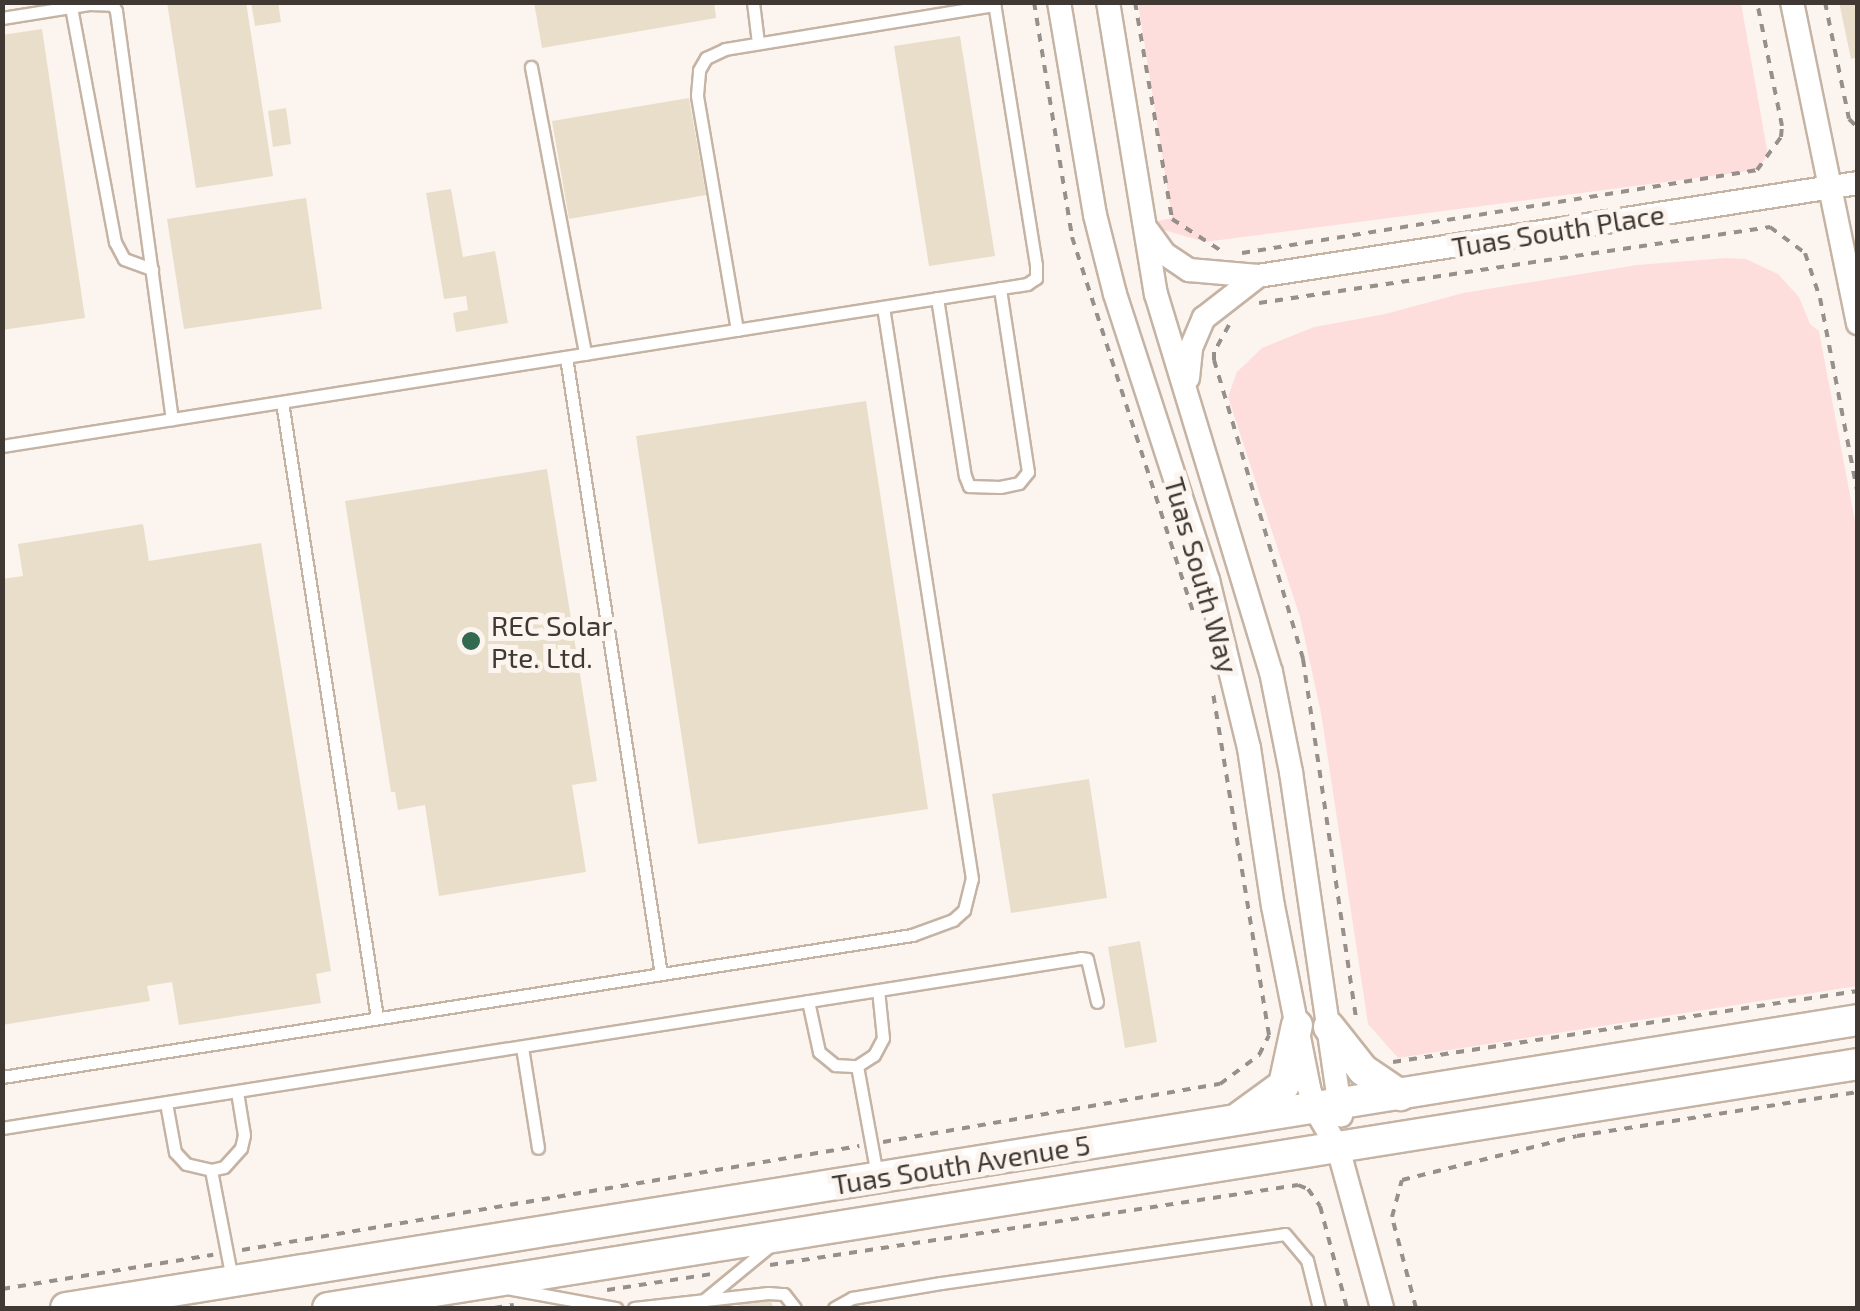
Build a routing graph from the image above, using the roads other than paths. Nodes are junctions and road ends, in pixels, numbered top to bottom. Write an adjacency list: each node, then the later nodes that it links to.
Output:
1 (752, 2): 8 (lane)
2 (1059, 2): 32 (street, Tuas South Way)
3 (1108, 2): 12 (street, Tuas South Way)
4 (1792, 2): 11 (street)
5 (994, 4): 8 (lane); 15 (lane)
6 (72, 8): 7 (lane); 13 (lane); 13 (lane)
7 (2, 18)
8 (758, 43): 19 (lane)
9 (531, 67): 20 (lane)
10 (1858, 183): 11 (street, Tuas South Place)
11 (1830, 186): 14 (street, Tuas South Place); 18 (street)
12 (1142, 224): 14 (street, Tuas South Place); 22 (street, Tuas South Way)
13 (152, 269): 24 (lane)
14 (1258, 276): 22 (street, Tuas South Place)
15 (1000, 288): 16 (lane); 16 (lane)
16 (937, 298): 17 (lane)
17 (882, 307): 19 (lane); 26 (lane)
18 (1858, 324)
19 (737, 330): 20 (lane)
20 (585, 354): 21 (lane)
21 (566, 357): 23 (lane); 26 (lane)
22 (1188, 386): 33 (street, Tuas South Way)
23 (282, 402): 24 (lane); 30 (lane)
24 (172, 419): 25 (lane)
25 (2, 446)
26 (661, 974): 30 (lane)
27 (878, 990): 28 (lane); 29 (lane); 36 (lane)
28 (808, 1001): 34 (lane); 36 (lane)
29 (1097, 1002)
30 (378, 1018): 37 (lane)
31 (1858, 1020): 39 (street, Tuas South Avenue 5)
32 (1297, 1025): 41 (street, Tuas South Way); 42 (street)
33 (1343, 1026): 39 (street); 41 (street, Tuas South Way)
34 (522, 1047): 38 (lane); 44 (lane)
35 (1858, 1064): 45 (street, Tuas South Avenue 5)
36 (856, 1066): 47 (lane)
37 (2, 1077)
38 (236, 1092): 40 (lane); 46 (lane)
39 (1400, 1095): 41 (street, Tuas South Avenue 5)
40 (166, 1102): 43 (lane); 46 (lane)
41 (1328, 1107): 42 (street, Tuas South Avenue 5); 45 (street, Tuas South Way)
42 (1233, 1121): 47 (street, Tuas South Avenue 5)
43 (2, 1128)
44 (538, 1148)
45 (1338, 1148): 48 (street, Tuas South Avenue 5); 60 (street, Tuas South Way)
46 (211, 1170): 49 (lane)
47 (877, 1177): 49 (street, Tuas South Avenue 5)
48 (782, 1236): 50 (street, Tuas South Avenue 5); 51 (lane)
49 (230, 1266): 53 (street, Tuas South Avenue 5)
50 (489, 1296): 54 (street, Tuas South Avenue 5); 55 (lane)
51 (703, 1301): 52 (lane); 57 (lane)
52 (680, 1306): 56 (lane)
53 (66, 1308)
54 (328, 1308)
55 (616, 1308)
56 (634, 1308)
57 (794, 1308)
58 (834, 1308): 59 (lane)
59 (1319, 1308)
60 (1382, 1308)

